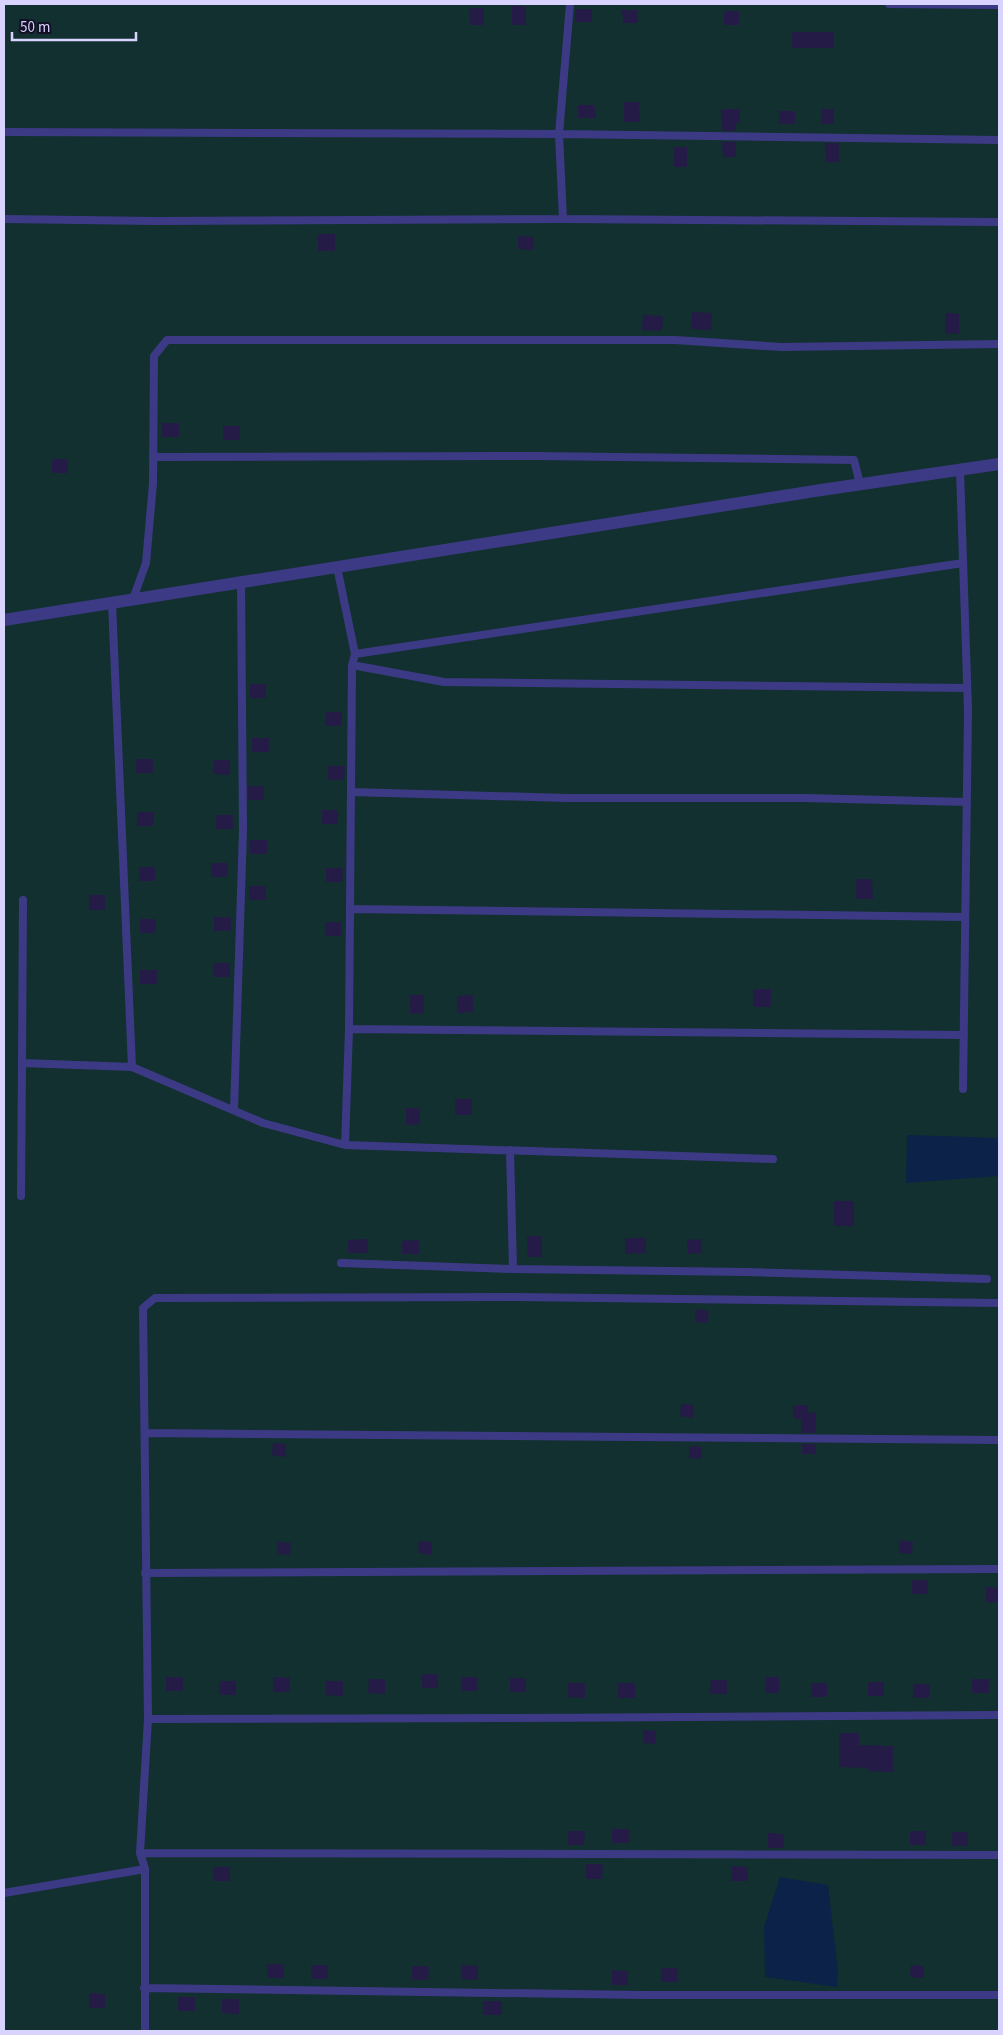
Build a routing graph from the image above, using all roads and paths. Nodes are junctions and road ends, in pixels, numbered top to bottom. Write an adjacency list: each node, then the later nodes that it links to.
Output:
1 (570, 4): 5 (lane)
2 (889, 4): 3 (lane)
3 (999, 6)
4 (4, 132): 5 (lane)
5 (559, 134): 6 (lane); 8 (lane)
6 (999, 140)
7 (4, 219): 8 (lane)
8 (563, 219): 9 (lane)
9 (999, 222)
10 (999, 344): 11 (lane)
11 (153, 458): 14 (lane); 18 (lane)
12 (999, 464): 13 (street)
13 (960, 470): 14 (street); 15 (lane)
14 (860, 484): 16 (street)
15 (963, 563): 21 (lane); 23 (lane)
16 (337, 567): 17 (street); 21 (lane)
17 (242, 582): 18 (street); 34 (lane)
18 (133, 600): 19 (street)
19 (112, 603): 20 (street); 32 (lane)
20 (4, 620)
21 (355, 654): 22 (lane)
22 (352, 665): 23 (lane); 24 (lane)
23 (967, 688): 25 (lane)
24 (351, 792): 25 (lane); 27 (lane)
25 (967, 802): 28 (lane)
26 (23, 900): 31 (lane)
27 (350, 909): 28 (lane); 29 (lane)
28 (965, 917): 30 (lane)
29 (349, 1029): 30 (lane); 35 (lane)
30 (964, 1035): 33 (lane)
31 (22, 1063): 32 (lane); 38 (lane)
32 (132, 1067): 34 (lane)
33 (963, 1089)
34 (234, 1110): 35 (lane)
35 (346, 1145): 36 (lane)
36 (510, 1150): 37 (lane); 40 (lane)
37 (773, 1158)
38 (22, 1196)
39 (341, 1263): 40 (lane)
40 (513, 1269): 41 (lane)
41 (987, 1279)
42 (999, 1304): 43 (lane)
43 (146, 1433): 44 (lane); 46 (lane)
44 (999, 1440)
45 (999, 1568): 46 (lane)
46 (145, 1573): 48 (lane)
47 (999, 1715): 48 (lane)
48 (148, 1719): 49 (lane)
49 (140, 1853): 50 (lane); 51 (lane)
50 (999, 1855)
51 (145, 1869): 52 (lane); 53 (lane)
52 (4, 1893)
53 (144, 1988): 54 (lane); 55 (lane)
54 (999, 1995)
55 (145, 2031)

